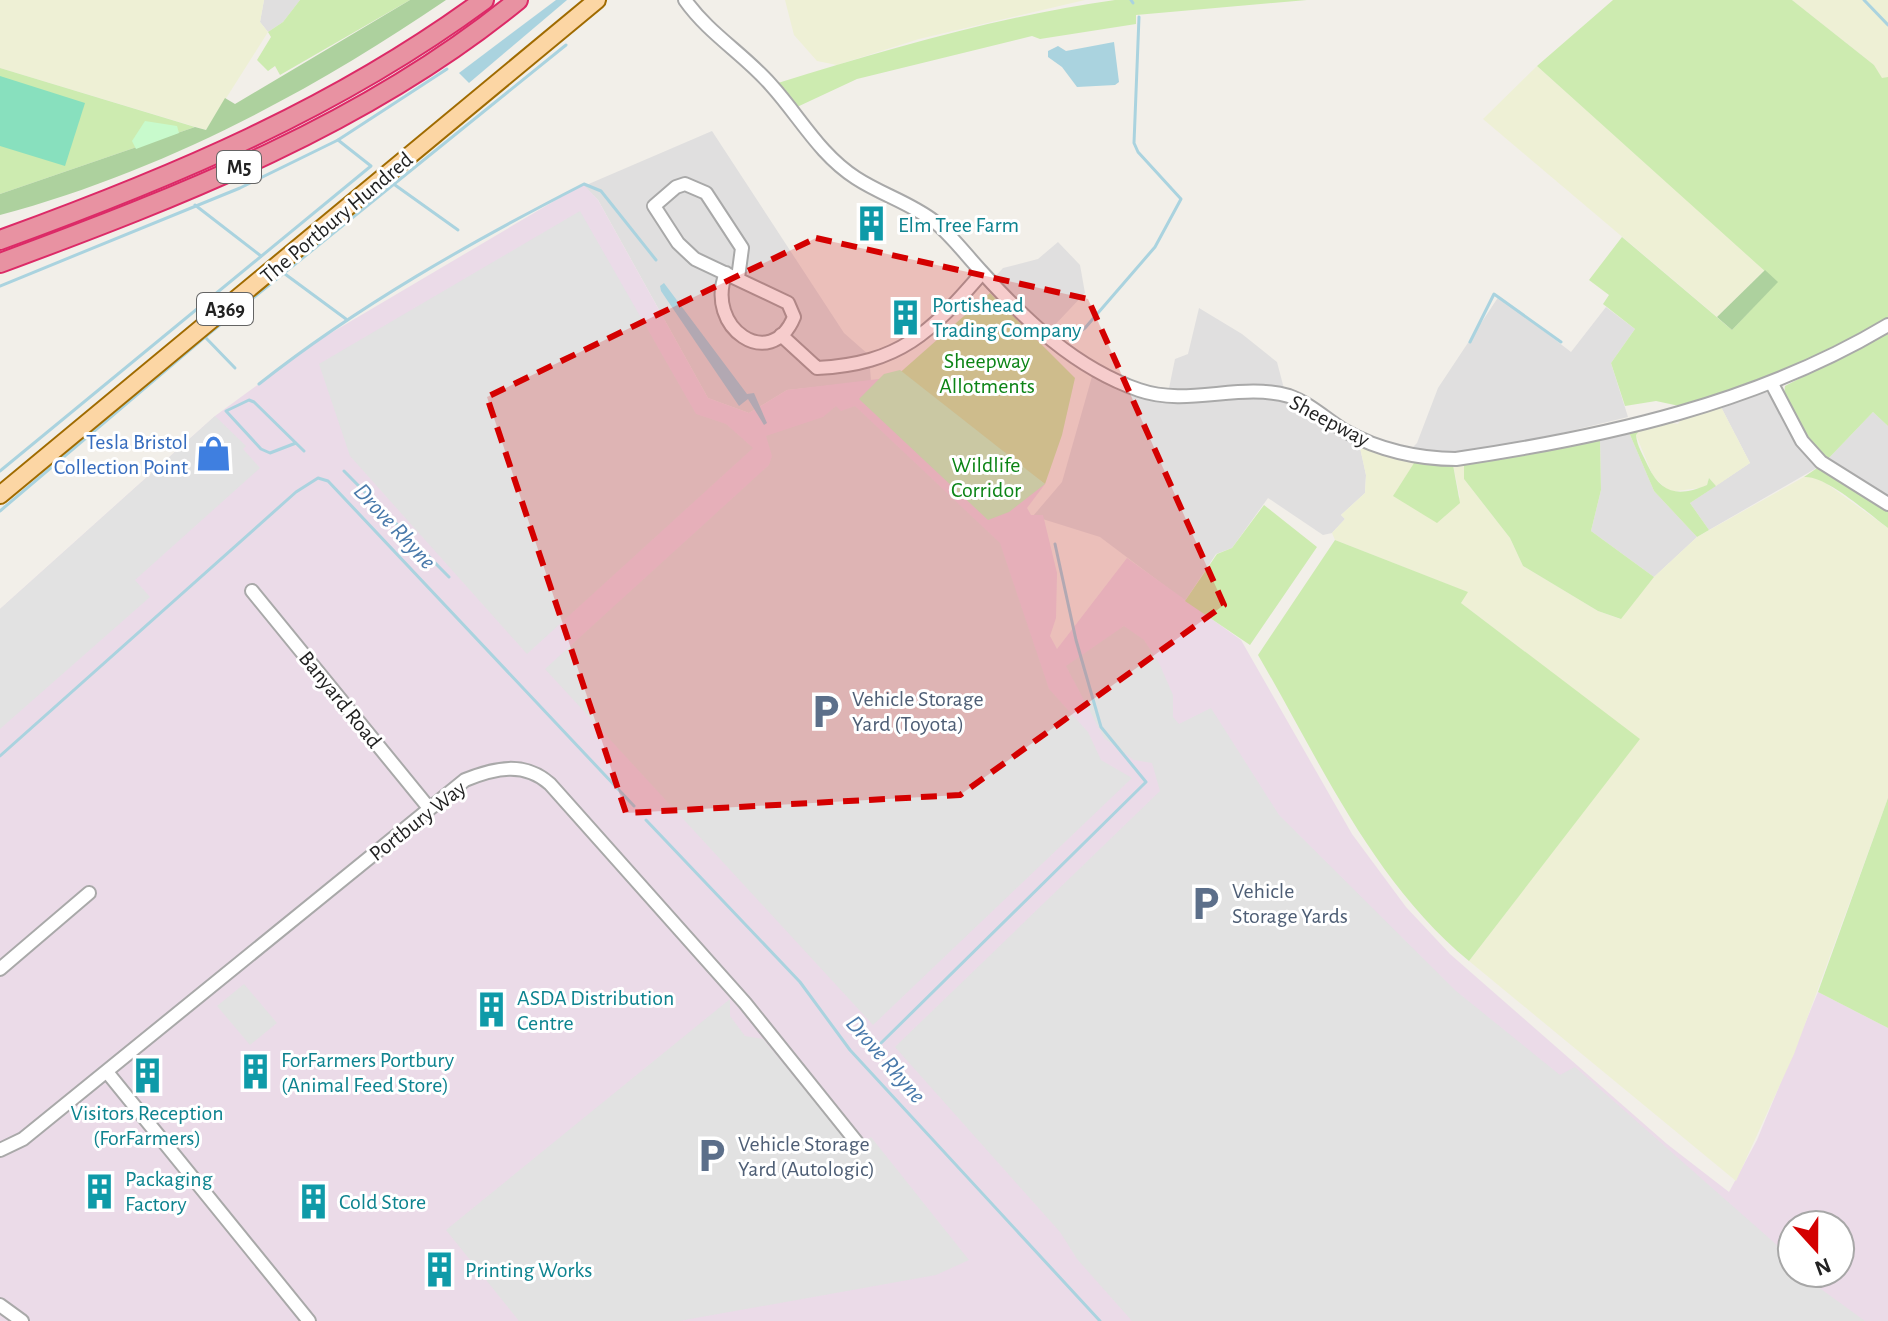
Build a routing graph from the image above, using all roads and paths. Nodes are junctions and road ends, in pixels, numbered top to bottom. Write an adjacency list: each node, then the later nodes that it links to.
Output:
1 (484, 0): 5 (highway, M5)
2 (518, 0): 6 (highway, M5)
3 (597, 0): 12 (main road, The Portbury Hundred / A369)
4 (685, 0): 7 (street, Sheepway)
5 (0, 239)
6 (0, 263)
7 (982, 273): 10 (street); 11 (street, Sheepway)
8 (732, 275): 8 (street); 10 (street); 10 (street)
9 (1888, 325): 11 (street, Sheepway)
10 (781, 335)
11 (1772, 384): 13 (street)
12 (0, 495)
13 (1888, 504)
14 (252, 591): 15 (street, Banyard Road)
15 (429, 808): 18 (street, Portbury Way); 19 (street, Portbury Way)
16 (89, 893): 17 (street)
17 (0, 969)
18 (107, 1072): 20 (street, Portbury Way); 23 (street)
19 (859, 1145)
20 (0, 1150)
21 (0, 1305): 22 (street)
22 (22, 1321)
23 (309, 1321)

